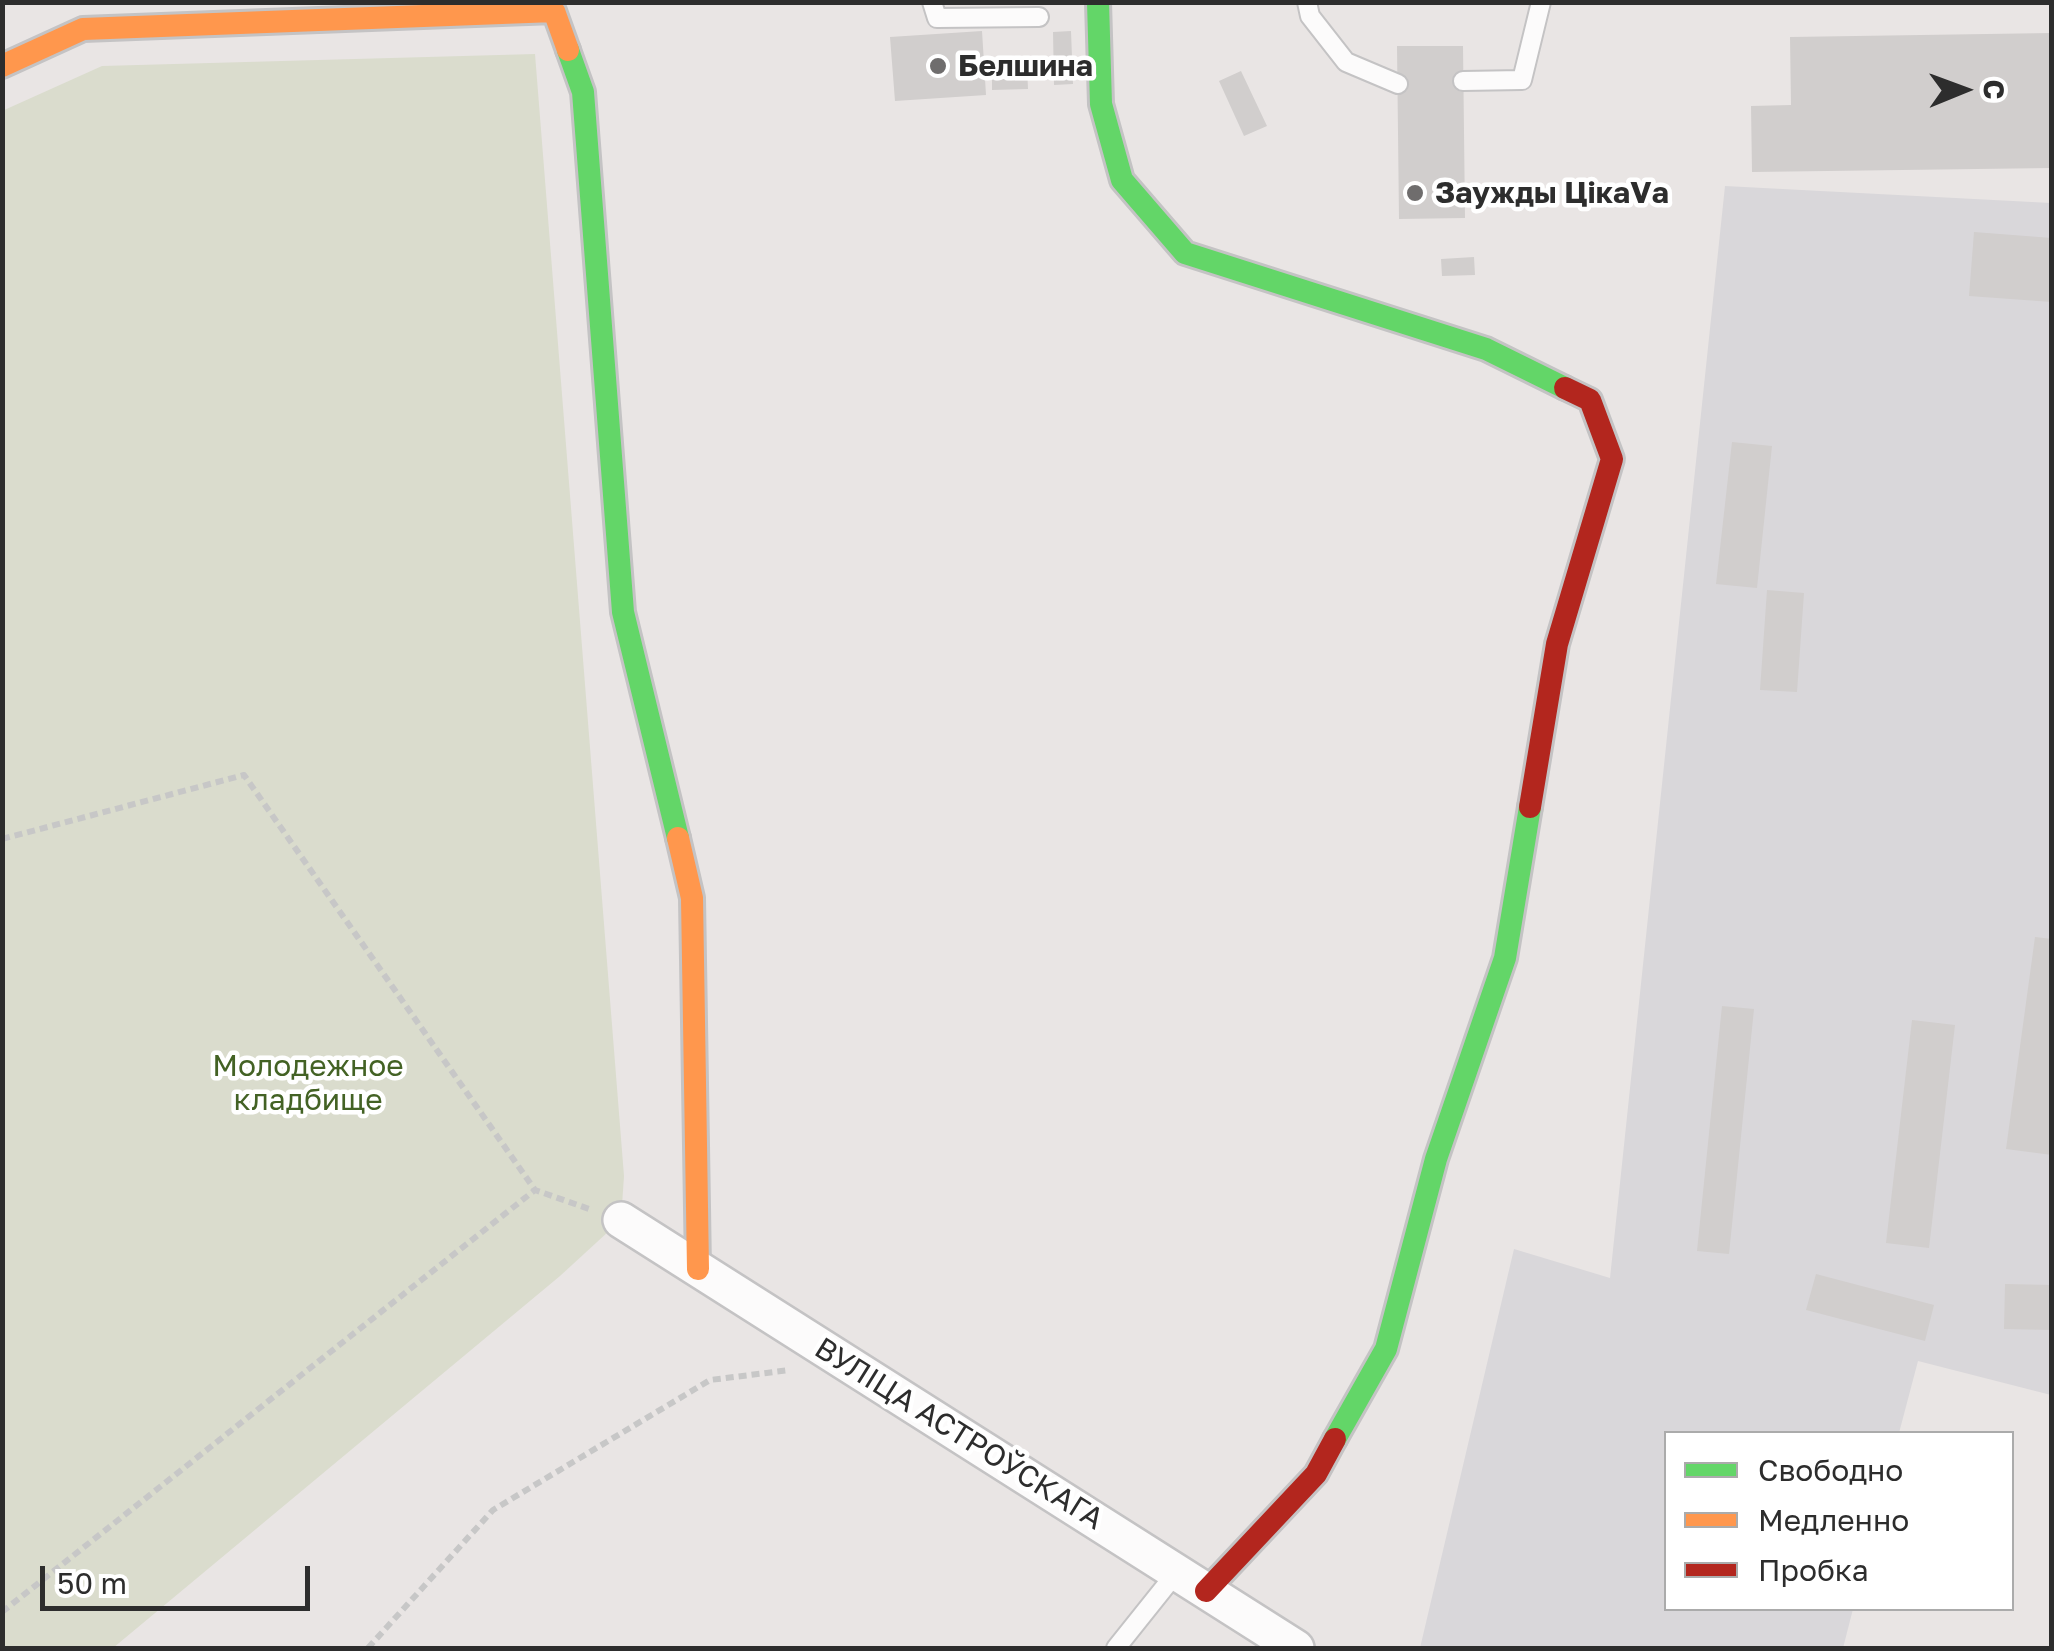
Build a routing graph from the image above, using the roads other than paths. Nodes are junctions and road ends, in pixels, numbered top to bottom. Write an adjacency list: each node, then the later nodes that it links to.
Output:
1 (932, 2): 5 (lane)
2 (1098, 2): 11 (street)
3 (1307, 2): 8 (lane)
4 (1540, 2): 7 (lane)
5 (1039, 17)
6 (2, 66): 10 (street)
7 (1464, 82)
8 (1398, 84)
9 (622, 1220): 10 (street, ВУЛІЦА АСТРОЎСКАГА)
10 (698, 1269): 11 (street, ВУЛІЦА АСТРОЎСКАГА)
11 (1191, 1582): 12 (lane); 13 (street, ВУЛІЦА АСТРОЎСКАГА)
12 (1116, 1648)
13 (1296, 1648)

